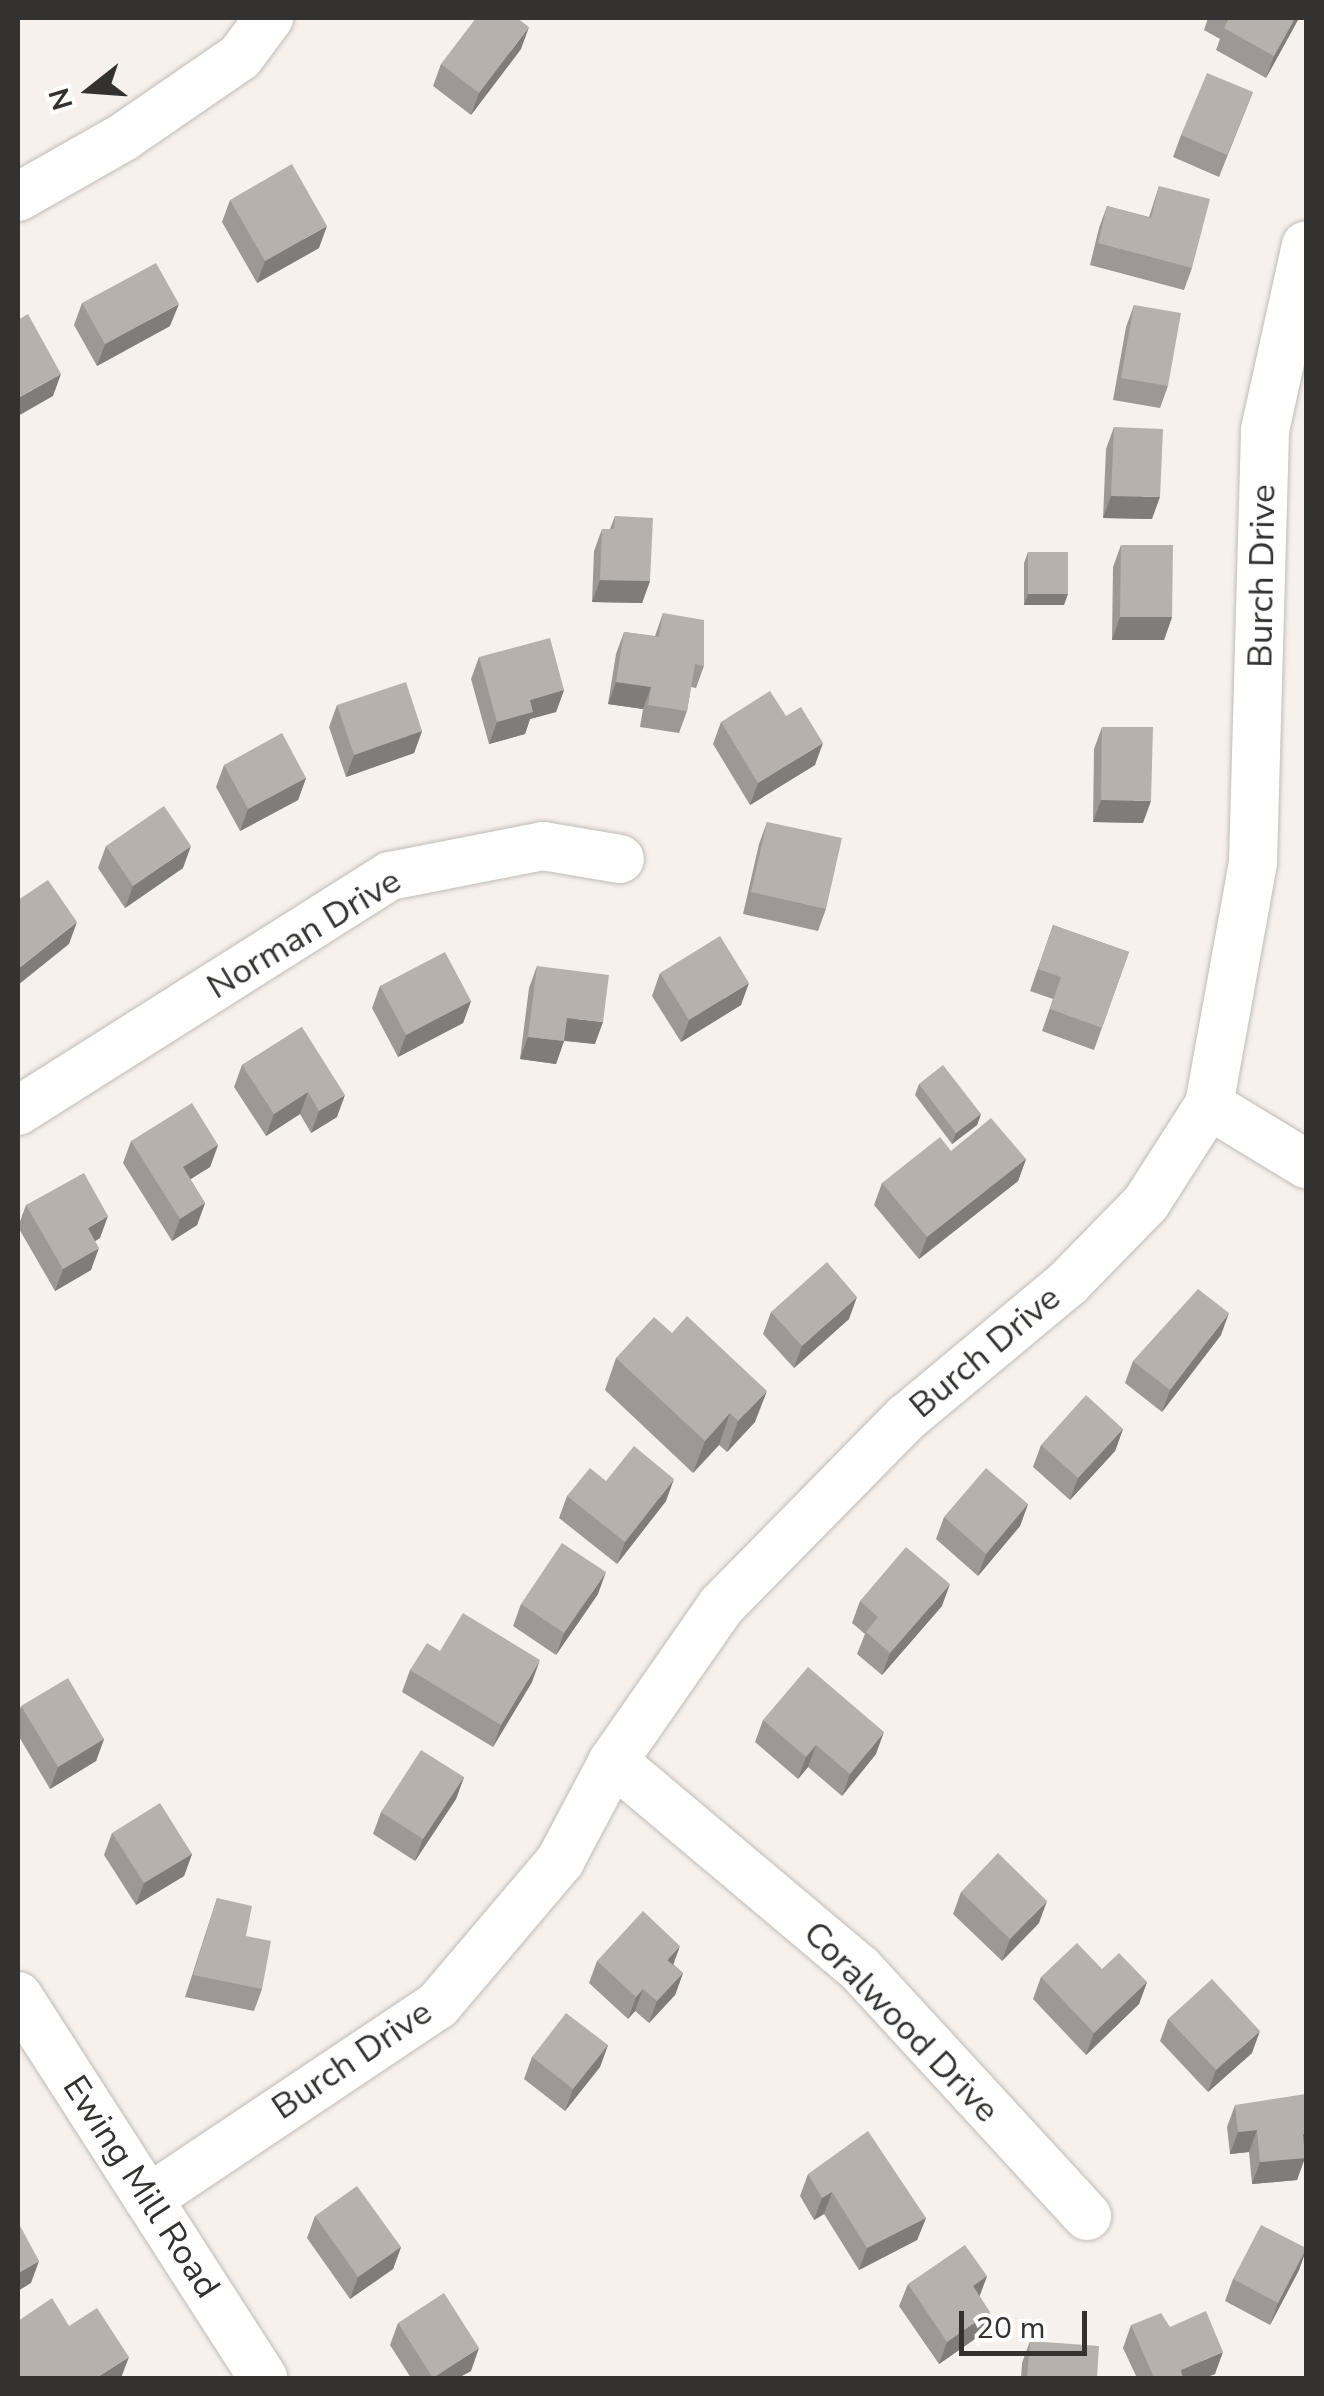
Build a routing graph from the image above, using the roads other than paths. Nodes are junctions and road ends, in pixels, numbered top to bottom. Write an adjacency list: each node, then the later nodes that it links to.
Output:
1 (269, 18): 2 (street)
2 (18, 197)
3 (1306, 244): 5 (street, Burch Drive)
4 (620, 859): 6 (street, Norman Drive)
5 (1209, 1106): 7 (street); 8 (street, Burch Drive)
6 (18, 1111)
7 (1306, 1164)
8 (614, 1761): 10 (street, Burch Drive); 11 (street, Coralwood Drive)
9 (18, 1996): 10 (street, Ewing Mill Road)
10 (148, 2199): 12 (street, Ewing Mill Road)
11 (1087, 2216)
12 (263, 2378)

